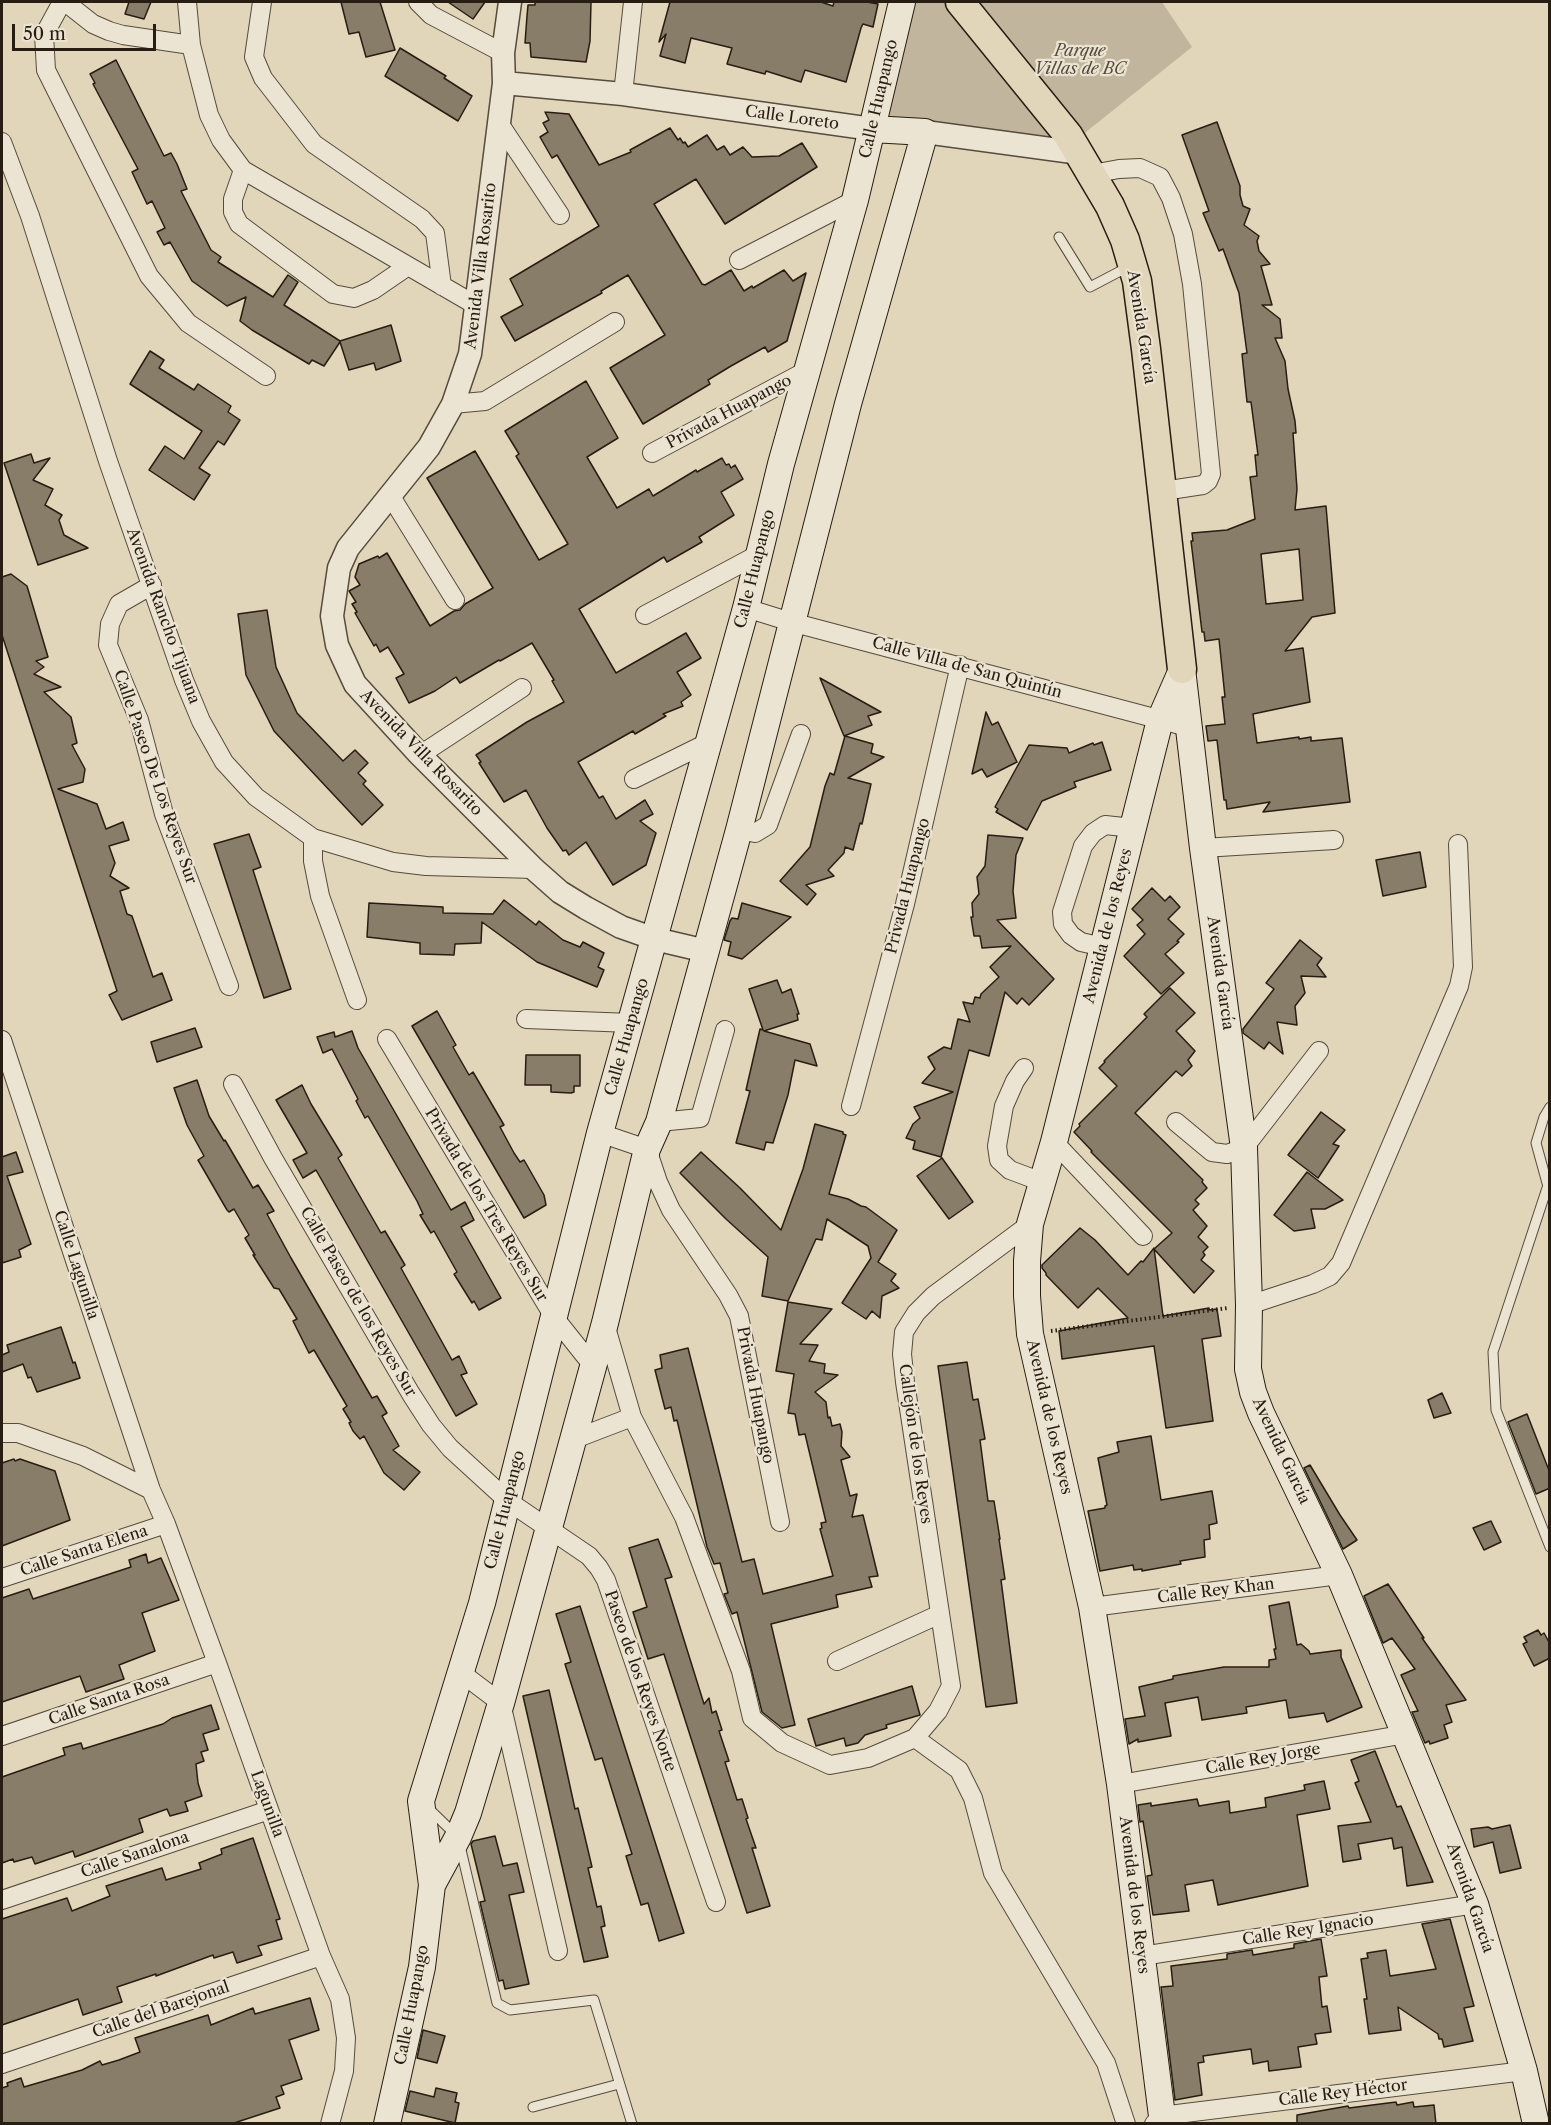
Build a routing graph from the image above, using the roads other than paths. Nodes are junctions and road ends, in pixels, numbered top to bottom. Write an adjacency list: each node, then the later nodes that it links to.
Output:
1 (64, 2): 9 (street); 29 (street)
2 (187, 2): 9 (street)
3 (262, 2): 25 (street)
4 (418, 2): 10 (street)
5 (510, 2): 10 (street, Avenida Villa Rosarito)
6 (633, 2): 12 (street)
7 (902, 2): 14 (main road, Calle Huapango)
8 (960, 2): 17 (main road, Avenida García)
9 (191, 45): 18 (street)
10 (502, 53): 11 (street, Avenida Villa Rosarito)
11 (504, 83): 12 (street, Calle Loreto); 13 (street, Avenida Villa Rosarito)
12 (623, 94): 14 (street, Calle Loreto)
13 (500, 123): 20 (street); 26 (street, Avenida Villa Rosarito)
14 (872, 129): 15 (main road, Calle Loreto); 19 (main road, Calle Huapango)
15 (925, 132): 17 (street, Calle Loreto); 39 (main road, Calle Huapango)
16 (2, 142): 35 (street, Avenida Rancho Tijuana)
17 (1086, 164): 23 (main road, Avenida García); 32 (street)
18 (243, 170): 24 (street); 24 (street)
19 (855, 200): 22 (street); 28 (main road, Calle Huapango)
20 (560, 215)
21 (1059, 237): 23 (lane)
22 (739, 260)
23 (1132, 265): 32 (main road, Avenida García)
24 (408, 266): 25 (street)
25 (442, 286): 26 (street)
26 (477, 306): 30 (street, Avenida Villa Rosarito)
27 (615, 322): 30 (street)
28 (806, 371): 31 (street, Privada Huapango); 34 (main road, Calle Huapango)
29 (266, 376)
30 (453, 404): 33 (street, Avenida Villa Rosarito)
31 (652, 453)
32 (1163, 491): 41 (main road, Avenida García)
33 (390, 495): 36 (street); 47 (street, Avenida Villa Rosarito)
34 (759, 554): 37 (main road, Calle Huapango); 38 (street)
35 (152, 585): 51 (street, Avenida Rancho Tijuana); 59 (street, Calle Paseo De Los Reyes Sur)
36 (455, 600)
37 (747, 608): 39 (street, Calle Villa de San Quintín); 46 (main road, Calle Huapango)
38 (645, 615)
39 (791, 622): 40 (street, Calle Villa de San Quintín); 50 (main road, Calle Huapango)
40 (960, 665): 43 (street, Calle Villa de San Quintín); 69 (street, Privada Huapango)
41 (1182, 669): 43 (main road, Avenida García); 44 (main road, Avenida García)
42 (522, 688): 47 (street)
43 (1160, 720): 44 (street, Calle Villa de San Quintín); 49 (main road, Avenida de los Reyes)
44 (1188, 727): 54 (main road, Avenida García)
45 (801, 734): 50 (street)
46 (707, 743): 48 (street); 56 (main road, Calle Huapango)
47 (420, 755): 55 (street, Avenida Villa Rosarito)
48 (634, 779)
49 (1133, 828): 57 (main road, Avenida de los Reyes); 57 (street)
50 (739, 830): 58 (main road, Calle Huapango)
51 (313, 838): 55 (street, Avenida Rancho Tijuana); 60 (street)
52 (1334, 840): 54 (street)
53 (1458, 844): 81 (street)
54 (1203, 848): 75 (main road, Avenida García)
55 (534, 869): 56 (street, Avenida Villa Rosarito)
56 (655, 939): 58 (street, Avenida Villa Rosarito); 62 (main road, Calle Huapango)
57 (1103, 947): 74 (main road, Avenida de los Reyes)
58 (706, 951): 71 (main road, Calle Huapango)
59 (230, 986)
60 (357, 1000)
61 (526, 1019): 62 (street)
62 (631, 1023): 73 (main road, Calle Huapango)
63 (725, 1030): 71 (street)
64 (387, 1039): 82 (street, Privada de los Tres Reyes Sur)
65 (2, 1040): 88 (street, Calle Lagunilla)
66 (1319, 1051): 75 (street)
67 (1024, 1068): 78 (street)
68 (233, 1084): 89 (street, Calle Paseo de los Reyes Sur)
69 (851, 1106)
70 (1550, 1107): 77 (lane)
71 (659, 1122): 76 (main road, Calle Huapango)
72 (1176, 1122): 75 (street)
73 (600, 1133): 76 (street); 82 (main road, Calle Huapango)
74 (1054, 1142): 78 (main road, Avenida de los Reyes); 80 (street)
75 (1244, 1148): 81 (main road, Avenida García)
76 (647, 1149): 83 (main road, Calle Huapango); 90 (street, Privada Huapango)
77 (1548, 1181): 93 (lane)
78 (1042, 1182): 79 (main road, Avenida de los Reyes)
79 (1030, 1224): 96 (main road, Avenida de los Reyes); 97 (street, Callejón de los Reyes)
80 (1143, 1236)
81 (1249, 1305): 94 (main road, Avenida García)
82 (554, 1317): 84 (street, Privada de los Tres Reyes Sur); 89 (main road, Calle Huapango)
83 (605, 1323): 84 (main road, Calle Huapango); 85 (street)
84 (593, 1366): 87 (main road, Calle Huapango)
85 (632, 1417): 87 (street); 104 (street)
86 (2, 1433): 88 (street)
87 (572, 1440): 92 (main road, Calle Huapango)
88 (151, 1490): 91 (street, Lagunilla)
89 (508, 1501): 92 (street, Paseo de los Reyes Norte); 100 (main road, Calle Huapango)
90 (780, 1522)
91 (166, 1524): 95 (street, Calle Santa Elena); 99 (street, Lagunilla)
92 (548, 1530): 101 (main road, Calle Huapango); 111 (street, Paseo de los Reyes Norte)
93 (1550, 1547)
94 (1339, 1575): 96 (street, Calle Rey Khan); 102 (main road, Avenida García)
95 (2, 1578)
96 (1092, 1607): 105 (main road, Avenida de los Reyes)
97 (940, 1614): 98 (street); 104 (street, Callejón de los Reyes)
98 (837, 1661)
99 (217, 1663): 103 (street, Calle Santa Rosa); 107 (street, Lagunilla)
100 (460, 1672): 101 (street); 106 (main road, Calle Huapango)
101 (501, 1703): 108 (main road, Calle Huapango); 113 (street)
102 (1406, 1734): 105 (street, Calle Rey Jorge); 112 (main road, Avenida García)
103 (2, 1736)
104 (915, 1738): 124 (street)
105 (1120, 1784): 115 (main road, Avenida de los Reyes)
106 (421, 1801): 108 (lane); 109 (main road, Calle Huapango)
107 (269, 1810): 110 (street, Calle Sanalona); 114 (street, Lagunilla)
108 (458, 1837): 109 (main road, Calle Huapango); 118 (lane)
109 (432, 1885): 122 (main road, Calle Huapango)
110 (2, 1900)
111 (716, 1902)
112 (1475, 1904): 115 (street, Calle Rey Ignacio); 117 (main road, Avenida García)
113 (558, 1951)
114 (321, 1956): 116 (street, Calle del Barejonal); 121 (street, Lagunilla)
115 (1142, 1956): 120 (main road, Avenida de los Reyes)
116 (2, 2064)
117 (1524, 2071): 120 (street, Calle Rey Héctor); 125 (main road, Avenida García)
118 (619, 2084): 119 (lane); 123 (lane)
119 (532, 2107)
120 (1160, 2121)
121 (326, 2122)
122 (387, 2124)
123 (632, 2124)
124 (1126, 2124)
125 (1536, 2124)

